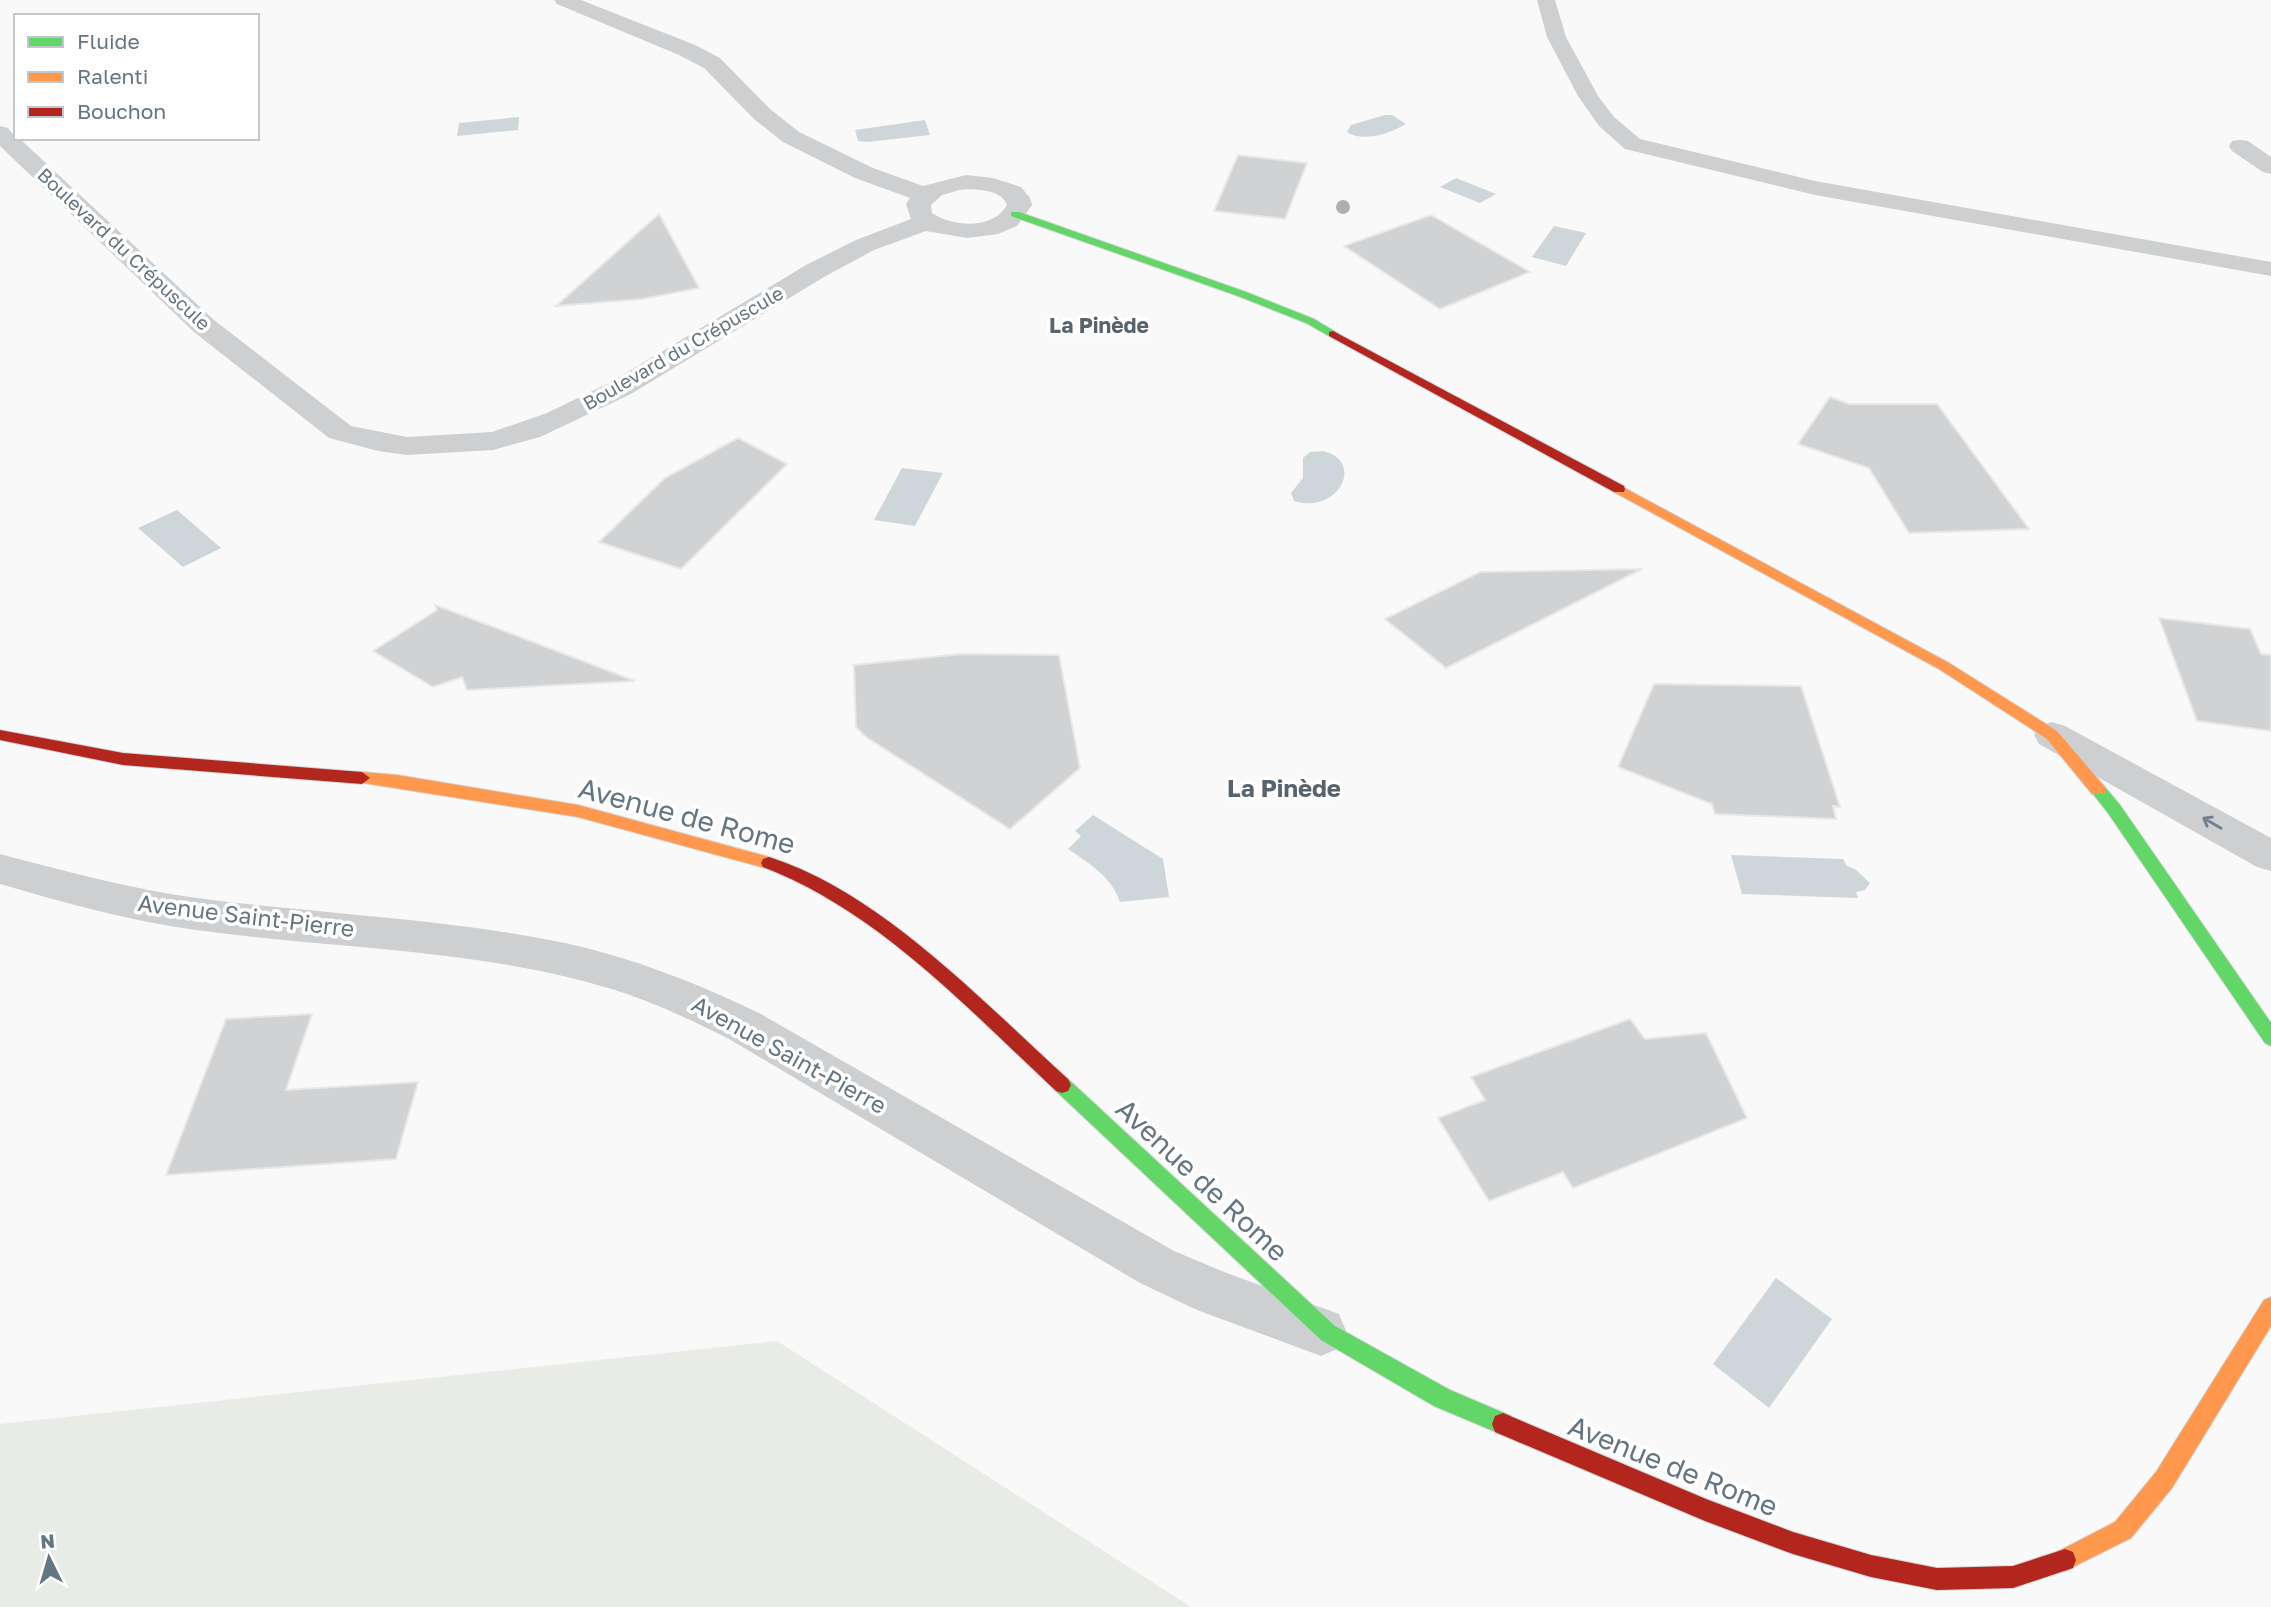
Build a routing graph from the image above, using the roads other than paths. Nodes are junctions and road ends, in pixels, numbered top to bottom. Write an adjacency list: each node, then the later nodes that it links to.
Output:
1 (564, 0): 6 (street)
2 (1546, 0): 8 (lane)
3 (0, 133): 6 (street, Boulevard du Crépuscule)
4 (2240, 146): 5 (lane)
5 (2271, 167)
6 (925, 208): 7 (street); 7 (street, Boulevard du Crépuscule)
7 (1015, 214): 10 (street)
8 (2271, 269)
9 (0, 735): 15 (street, Avenue de Rome)
10 (2052, 735): 11 (street, one-way to 10); 13 (street)
11 (2271, 856)
12 (0, 869): 15 (street, Avenue Saint-Pierre)
13 (2271, 1038)
14 (2271, 1307): 15 (street, Avenue de Rome)
15 (1328, 1333)

